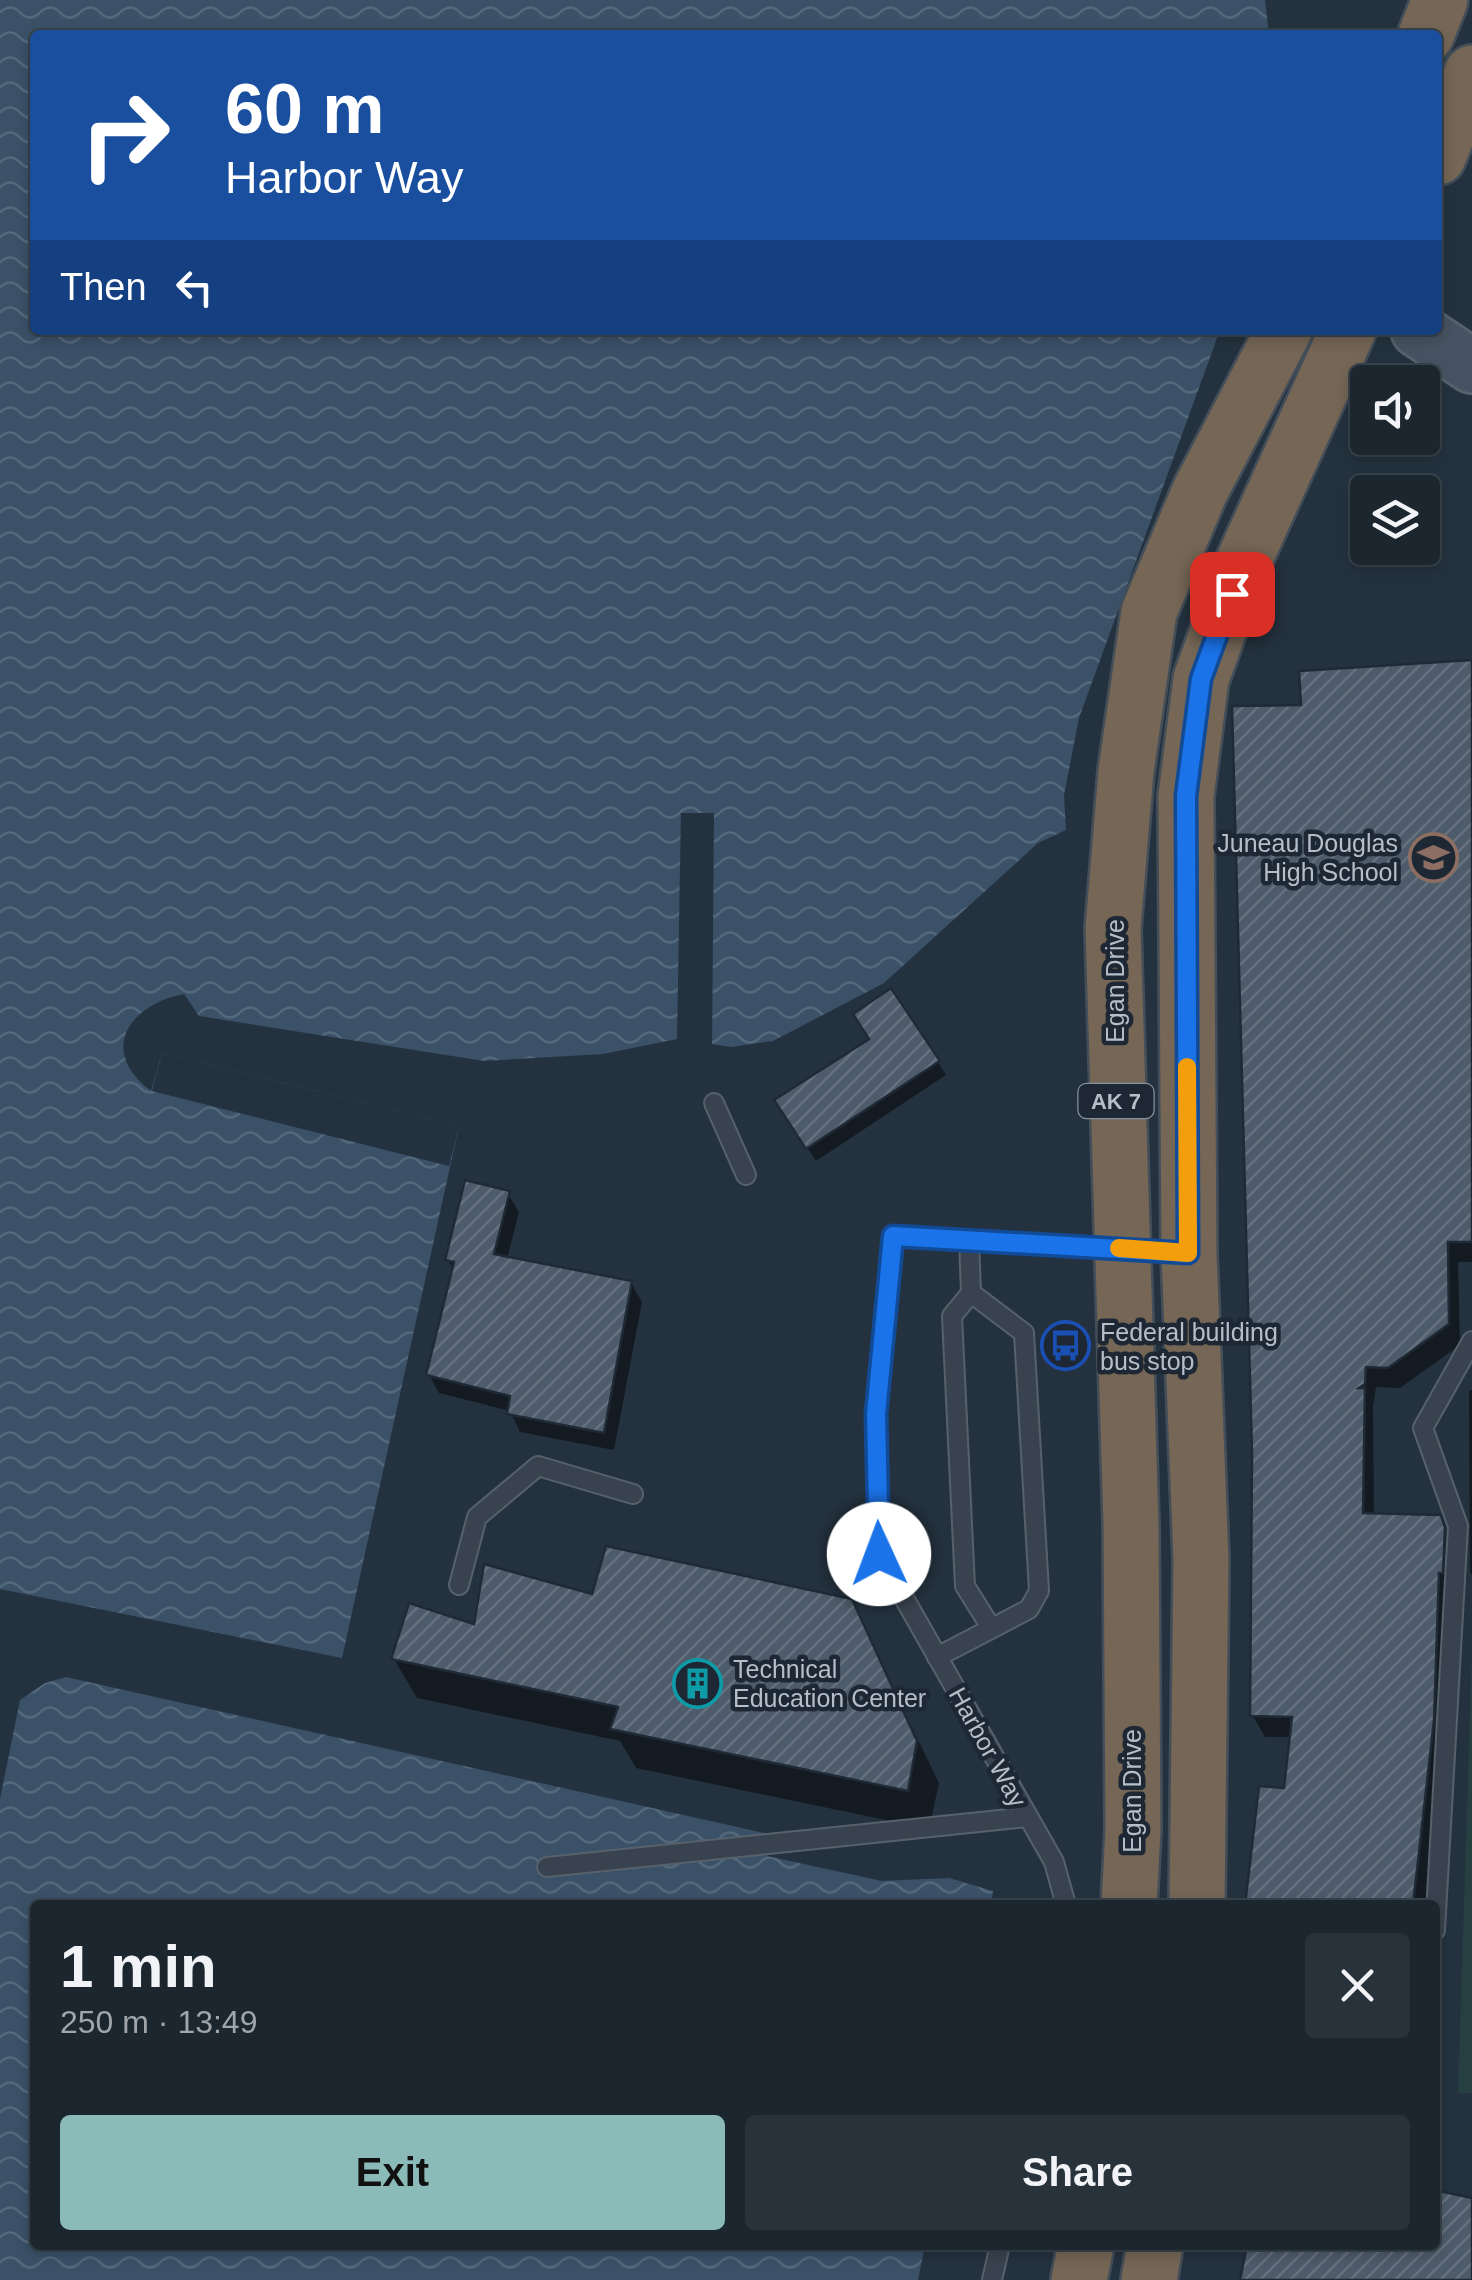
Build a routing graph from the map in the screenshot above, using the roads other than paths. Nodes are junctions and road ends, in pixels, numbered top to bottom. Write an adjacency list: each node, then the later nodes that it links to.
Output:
1 (1440, 0): 2 (highway)
2 (1428, 30)
3 (1472, 73): 4 (highway)
4 (1442, 147)
5 (1281, 335): 12 (highway, Egan Drive / AK 7)
6 (1346, 335): 13 (highway, AK 7)
7 (1426, 335): 8 (main road)
8 (1472, 366)
9 (714, 1103): 10 (lane)
10 (746, 1175)
11 (969, 1240): 12 (lane, Harbor Way); 14 (lane); 19 (lane, Harbor Way)
12 (1123, 1248): 13 (lane, Harbor Way); 23 (highway, Egan Drive / AK 7)
13 (1188, 1253): 24 (highway, AK 7)
14 (971, 1293): 18 (lane); 18 (lane)
15 (1472, 1341): 25 (lane)
16 (633, 1494): 17 (lane)
17 (459, 1585)
18 (990, 1626): 19 (lane)
19 (937, 1658): 20 (lane, Harbor Way)
20 (1027, 1818): 21 (lane); 22 (lane, Harbor Way)
21 (548, 1867)
22 (1065, 1900)
23 (1129, 1900)
24 (1197, 1900)
25 (1437, 1900)
26 (999, 2250): 29 (lane)
27 (1085, 2250): 30 (highway)
28 (1155, 2250): 31 (highway)
29 (992, 2280)
30 (1079, 2280)
31 (1149, 2280)

